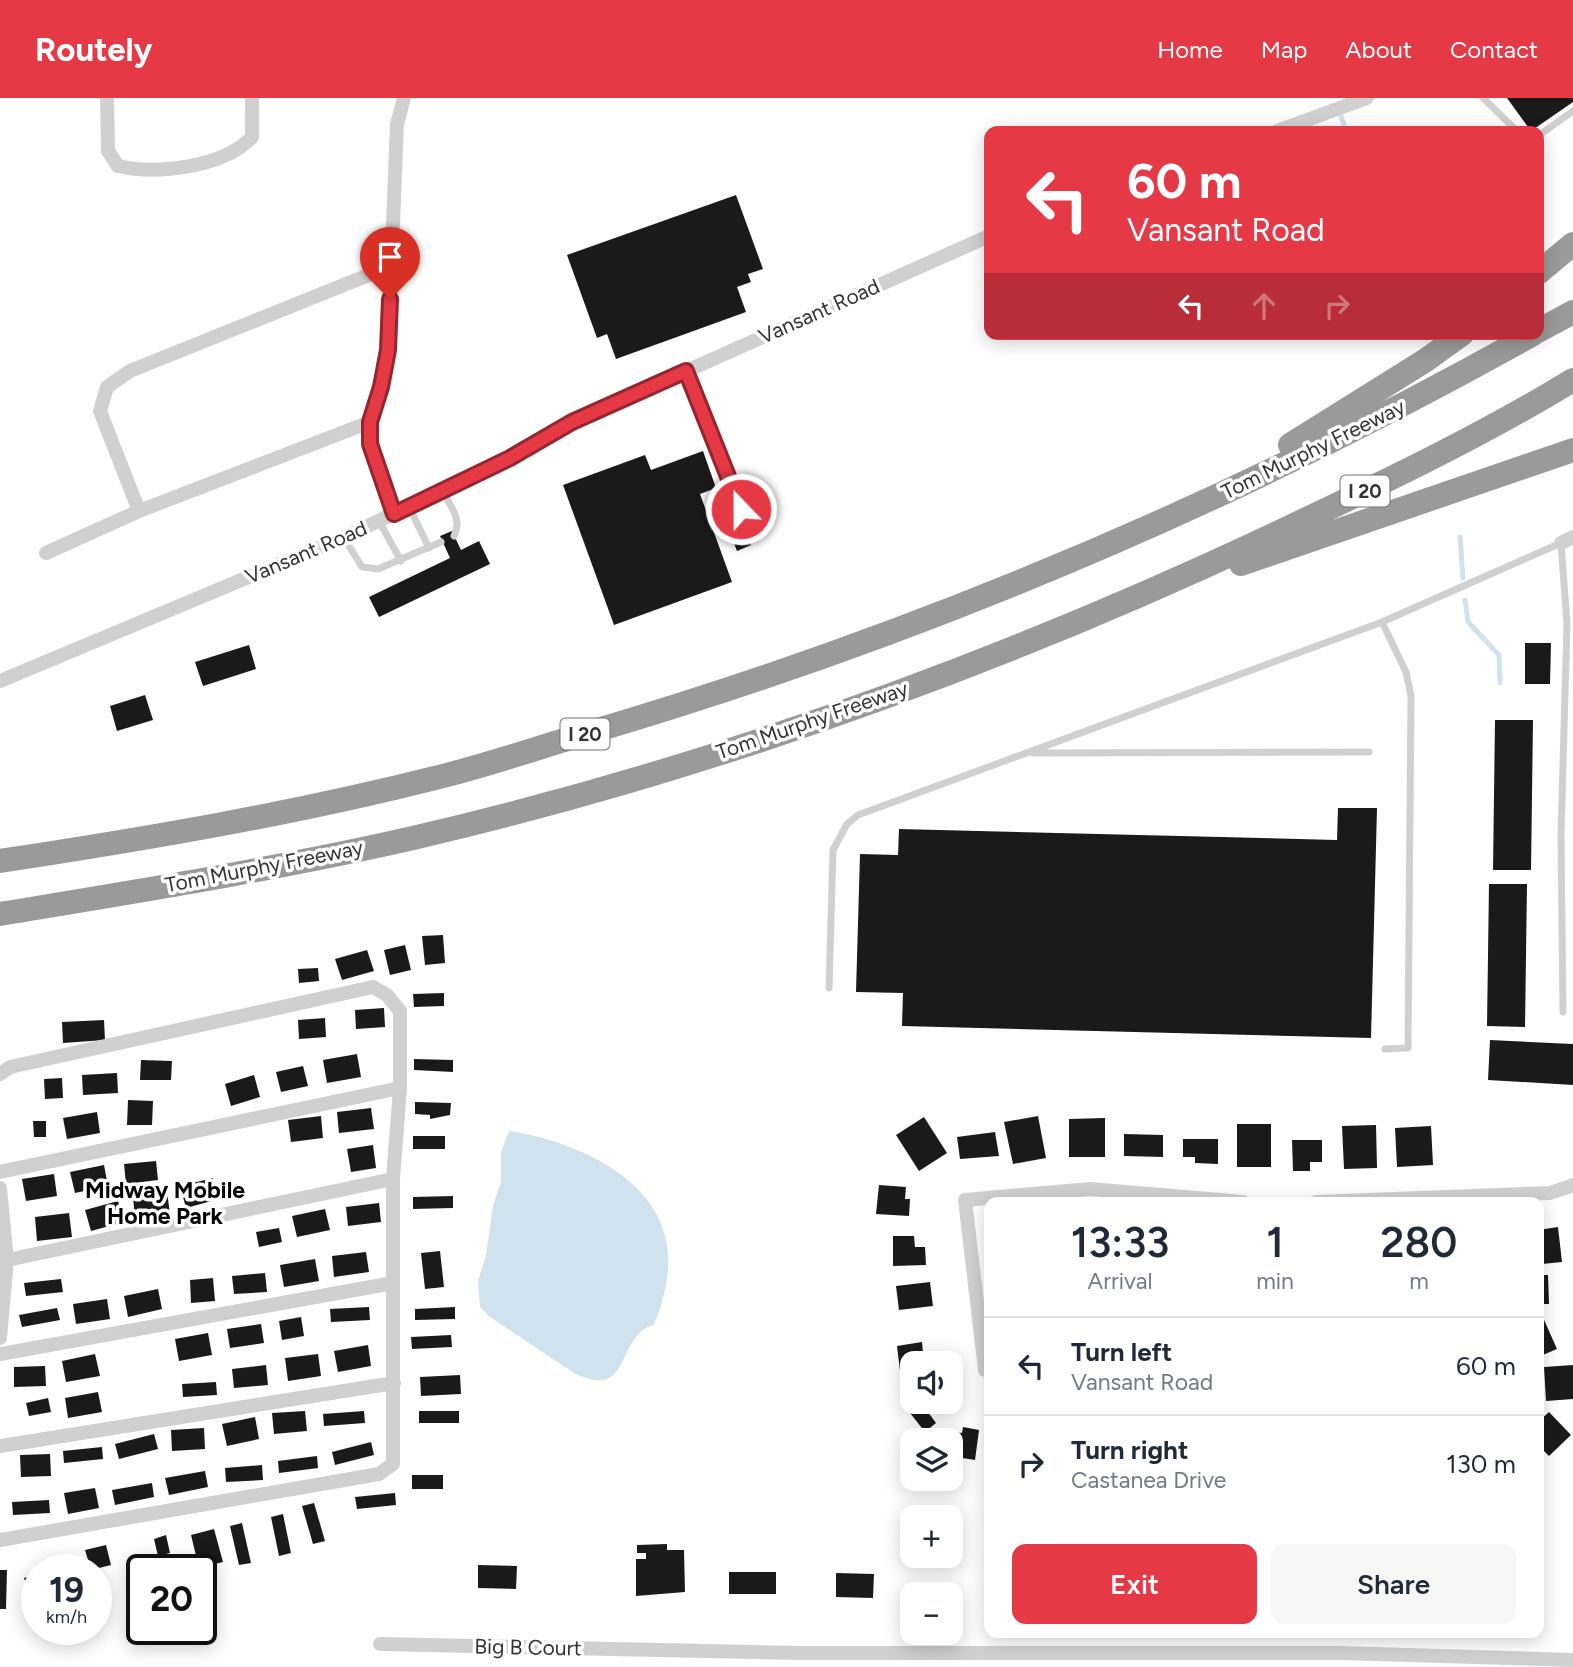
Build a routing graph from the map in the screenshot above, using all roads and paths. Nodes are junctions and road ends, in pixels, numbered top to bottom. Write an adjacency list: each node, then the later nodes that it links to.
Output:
1 (107, 98): 2 (street)
2 (252, 98)
3 (404, 98): 12 (street)
4 (1367, 98): 7 (street)
5 (1483, 98): 8 (lane)
6 (1573, 111): 9 (lane)
7 (1291, 126)
8 (1512, 126)
9 (1544, 132)
10 (984, 238): 18 (street, Vansant Road)
11 (1573, 244): 13 (highway)
12 (391, 266): 20 (street); 25 (street)
13 (1544, 268)
14 (1573, 312): 15 (highway)
15 (1544, 328)
16 (1453, 340): 28 (highway)
17 (1522, 340): 28 (highway, Tom Murphy Freeway / I 20)
18 (686, 371): 22 (street, Vansant Road); 24 (lane)
19 (1573, 380): 38 (highway, Tom Murphy Freeway / I 20)
20 (370, 422): 25 (street); 26 (street)
21 (1573, 450): 38 (highway)
22 (442, 491): 23 (street, Vansant Road); 29 (lane)
23 (409, 507): 26 (street, Vansant Road); 33 (lane)
24 (741, 509)
25 (139, 511): 34 (street)
26 (394, 514): 27 (street, Vansant Road)
27 (379, 521): 30 (street, Vansant Road); 35 (lane)
28 (1148, 528): 43 (highway, Tom Murphy Freeway / I 20)
29 (454, 536)
30 (344, 537): 35 (lane); 40 (street, Vansant Road)
31 (1567, 540): 37 (lane); 39 (lane)
32 (441, 542): 33 (lane)
33 (429, 548): 35 (lane)
34 (46, 553)
35 (401, 561)
36 (1573, 585): 37 (lane)
37 (1564, 589): 46 (lane)
38 (1151, 592): 44 (highway, Tom Murphy Freeway / I 20)
39 (1382, 622): 42 (lane); 47 (lane)
40 (0, 681)
41 (1368, 752): 42 (lane)
42 (1029, 753): 45 (lane)
43 (0, 861)
44 (0, 914)
45 (829, 988)
46 (1563, 1012)
47 (1385, 1049)
48 (0, 1074): 49 (street)
49 (400, 1088): 50 (street); 51 (street)
50 (0, 1172)
51 (393, 1179): 58 (street); 59 (street)
52 (1573, 1185): 56 (street)
53 (0, 1188): 58 (street)
54 (999, 1197): 55 (street)
55 (1184, 1197)
56 (1503, 1197)
57 (984, 1198): 62 (street)
58 (7, 1260): 60 (street)
59 (393, 1283): 61 (street); 63 (street)
60 (0, 1338)
61 (0, 1354)
62 (984, 1362)
63 (394, 1383): 64 (street); 65 (street)
64 (0, 1446)
65 (0, 1540)
66 (380, 1644): 67 (street, Big B Court)
67 (802, 1660): 68 (street, Big B Court)
68 (1573, 1660)

